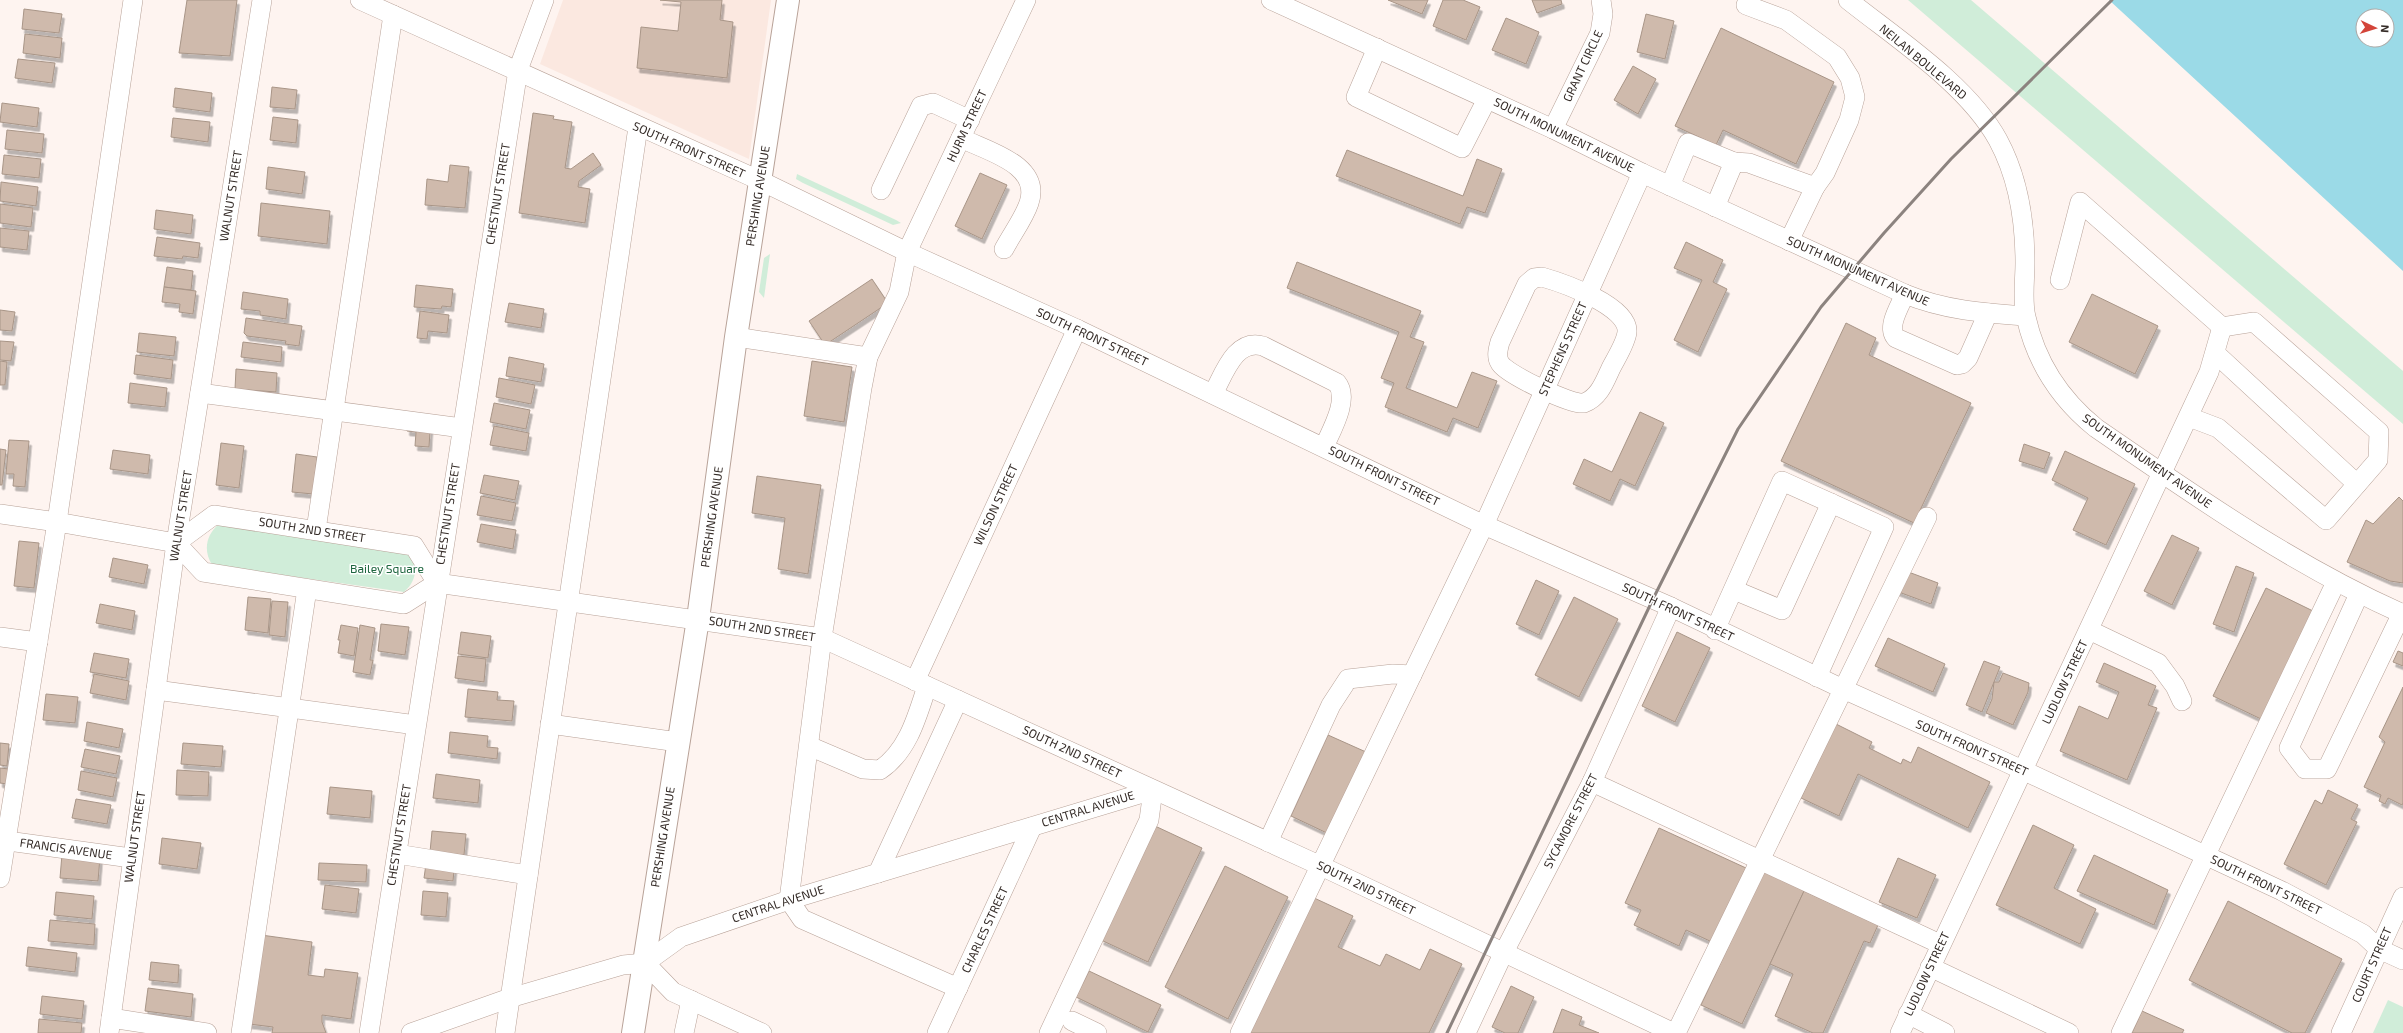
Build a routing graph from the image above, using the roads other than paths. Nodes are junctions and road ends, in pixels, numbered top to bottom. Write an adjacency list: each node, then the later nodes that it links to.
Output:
1 (128, 0): 51 (street)
2 (262, 0): 40 (street, WALNUT STREET)
3 (360, 0): 11 (street, SOUTH FRONT STREET)
4 (544, 0): 13 (street, CHESTNUT STREET)
5 (788, 0): 21 (main road, PERSHING AVENUE)
6 (1026, 0): 15 (street, HURM STREET)
7 (1271, 0): 12 (street, SOUTH MONUMENT AVENUE)
8 (1601, 0): 17 (street, GRANT CIRCLE)
9 (1848, 0): 33 (street, NEILAN BOULEVARD)
10 (1746, 5): 23 (street)
11 (393, 15): 13 (street, SOUTH FRONT STREET); 42 (street)
12 (1377, 48): 14 (street, SOUTH MONUMENT AVENUE); 14 (street)
13 (518, 70): 16 (street, SOUTH FRONT STREET); 44 (street, CHESTNUT STREET)
14 (1487, 99): 17 (street, SOUTH MONUMENT AVENUE)
15 (970, 120): 18 (street, HURM STREET); 24 (street)
16 (638, 127): 21 (street, SOUTH FRONT STREET); 60 (street)
17 (1553, 129): 20 (street, SOUTH MONUMENT AVENUE)
18 (961, 138): 27 (street); 28 (street, HURM STREET)
19 (1734, 162): 22 (street); 23 (street); 25 (street)
20 (1642, 173): 22 (street, SOUTH MONUMENT AVENUE); 31 (street, STEPHENS STREET)
21 (761, 181): 28 (street, SOUTH FRONT STREET); 36 (main road, PERSHING AVENUE)
22 (1670, 186): 25 (street, SOUTH MONUMENT AVENUE)
23 (1815, 188): 26 (street)
24 (881, 190)
25 (1715, 207): 26 (street, SOUTH MONUMENT AVENUE)
26 (1790, 241): 30 (street, SOUTH MONUMENT AVENUE)
27 (1004, 248)
28 (907, 252): 35 (street, SOUTH FRONT STREET); 38 (street, HURM STREET)
29 (2060, 280): 34 (street)
30 (1905, 294): 32 (street, SOUTH MONUMENT AVENUE); 32 (street)
31 (1587, 295): 39 (street, STEPHENS STREET); 39 (street); 39 (street)
32 (1988, 313): 33 (street, SOUTH MONUMENT AVENUE)
33 (2026, 316): 46 (street, SOUTH MONUMENT AVENUE)
34 (2222, 327): 37 (street, LUDLOW STREET); 47 (street)
35 (1077, 329): 41 (street, SOUTH FRONT STREET); 71 (street, WILSON STREET)
36 (736, 337): 38 (street); 63 (main road, PERSHING AVENUE)
37 (2215, 353): 43 (street, LUDLOW STREET); 47 (street)
38 (868, 357): 67 (street, HURM STREET)
39 (1545, 389): 52 (street, STEPHENS STREET)
40 (200, 393): 42 (street); 54 (street, WALNUT STREET)
41 (1213, 394): 45 (street, SOUTH FRONT STREET); 45 (street)
42 (334, 411): 44 (street); 53 (street)
43 (2189, 417): 46 (street, LUDLOW STREET); 47 (street)
44 (462, 428): 56 (street, CHESTNUT STREET)
45 (1324, 447): 52 (street, SOUTH FRONT STREET)
46 (2163, 474): 55 (street, SOUTH MONUMENT AVENUE); 65 (street, LUDLOW STREET)
47 (2358, 484)
48 (1831, 503): 58 (street); 58 (street); 70 (street)
49 (0, 514): 51 (street)
50 (1927, 517): 73 (street)
51 (57, 522): 54 (street); 68 (street)
52 (1484, 524): 61 (street, SOUTH FRONT STREET); 69 (street, STEPHENS STREET)
53 (316, 530): 54 (street, SOUTH 2ND STREET); 56 (street, SOUTH 2ND STREET)
54 (176, 543): 57 (street); 72 (street, WALNUT STREET)
55 (2336, 582): 59 (street, SOUTH MONUMENT AVENUE); 88 (street)
56 (437, 583): 57 (street); 60 (street, SOUTH 2ND STREET); 78 (street, CHESTNUT STREET)
57 (307, 589): 76 (street)
58 (1734, 590): 64 (street)
59 (2359, 594): 62 (street, SOUTH MONUMENT AVENUE); 62 (street)
60 (569, 602): 63 (street, SOUTH 2ND STREET); 77 (street)
61 (1671, 607): 64 (street, SOUTH FRONT STREET); 82 (street, SYCAMORE STREET)
62 (2402, 614)
63 (698, 620): 67 (street, SOUTH 2ND STREET); 79 (main road, PERSHING AVENUE)
64 (1715, 630): 70 (street, SOUTH FRONT STREET)
65 (2090, 630): 75 (street); 81 (street, LUDLOW STREET)
66 (0, 637): 68 (street)
67 (822, 638): 71 (street, SOUTH 2ND STREET); 80 (street, HURM STREET)
68 (38, 642): 85 (street)
69 (1412, 675): 86 (street); 91 (street, STEPHENS STREET)
70 (1817, 677): 73 (street, SOUTH FRONT STREET)
71 (921, 684): 74 (street, SOUTH 2ND STREET); 80 (street, WILSON STREET)
72 (156, 690): 76 (street); 89 (street, WALNUT STREET)
73 (1842, 690): 81 (street, SOUTH FRONT STREET); 90 (street)
74 (958, 700): 83 (street, SOUTH 2ND STREET); 92 (street)
75 (2182, 701)
76 (290, 708): 78 (street); 111 (street)
77 (550, 724): 79 (street); 93 (street)
78 (416, 725): 87 (street, CHESTNUT STREET)
79 (678, 742): 101 (main road, PERSHING AVENUE)
80 (809, 746): 96 (street, HURM STREET)
81 (2024, 770): 88 (street, SOUTH FRONT STREET); 97 (street, LUDLOW STREET)
82 (1592, 782): 90 (street); 99 (street, SYCAMORE STREET)
83 (1154, 790): 84 (street, CENTRAL AVENUE); 86 (street, SOUTH 2ND STREET); 119 (street)
84 (1032, 826): 92 (street, CENTRAL AVENUE); 103 (street, CHARLES STREET)
85 (3, 841): 89 (street, FRANCIS AVENUE); 94 (street)
86 (1268, 842): 91 (street, SOUTH 2ND STREET)
87 (397, 854): 93 (street); 112 (street, CHESTNUT STREET)
88 (2206, 856): 98 (street, SOUTH FRONT STREET); 127 (street)
89 (131, 858): 108 (street, WALNUT STREET)
90 (1761, 860): 97 (street); 123 (street)
91 (1321, 866): 99 (street, SOUTH 2ND STREET); 121 (street, STEPHENS STREET)
92 (878, 873): 96 (street, CENTRAL AVENUE)
93 (528, 875): 104 (street)
94 (0, 878)
95 (2403, 897): 98 (street, COURT STREET)
96 (789, 900): 101 (street, CENTRAL AVENUE); 103 (street)
97 (1940, 944): 102 (street, LUDLOW STREET)
98 (2379, 949): 100 (street, SOUTH FRONT STREET); 128 (street, COURT STREET)
99 (1503, 954): 122 (street, SYCAMORE STREET); 123 (street, SOUTH 2ND STREET)
100 (2403, 960)
101 (645, 963): 104 (street); 105 (street); 115 (main road, PERSHING AVENUE)
102 (1930, 967): 106 (street, LUDLOW STREET); 126 (street)
103 (958, 988): 118 (street, CHARLES STREET)
104 (510, 998): 113 (street); 114 (street)
105 (691, 1000): 109 (street); 116 (street)
106 (1908, 1014): 124 (street, LUDLOW STREET); 125 (street)
107 (1072, 1021): 120 (street)
108 (110, 1025): 110 (street)
109 (732, 1026): 117 (street)
110 (207, 1033)
111 (242, 1033)
112 (369, 1033)
113 (411, 1033)
114 (505, 1033)
115 (634, 1033)
116 (684, 1033)
117 (762, 1033)
118 (937, 1033)
119 (1049, 1033)
120 (1097, 1033)
121 (1240, 1033)
122 (1466, 1033)
123 (1674, 1033)
124 (1900, 1033)
125 (1945, 1033)
126 (2069, 1033)
127 (2121, 1033)
128 (2341, 1033)

